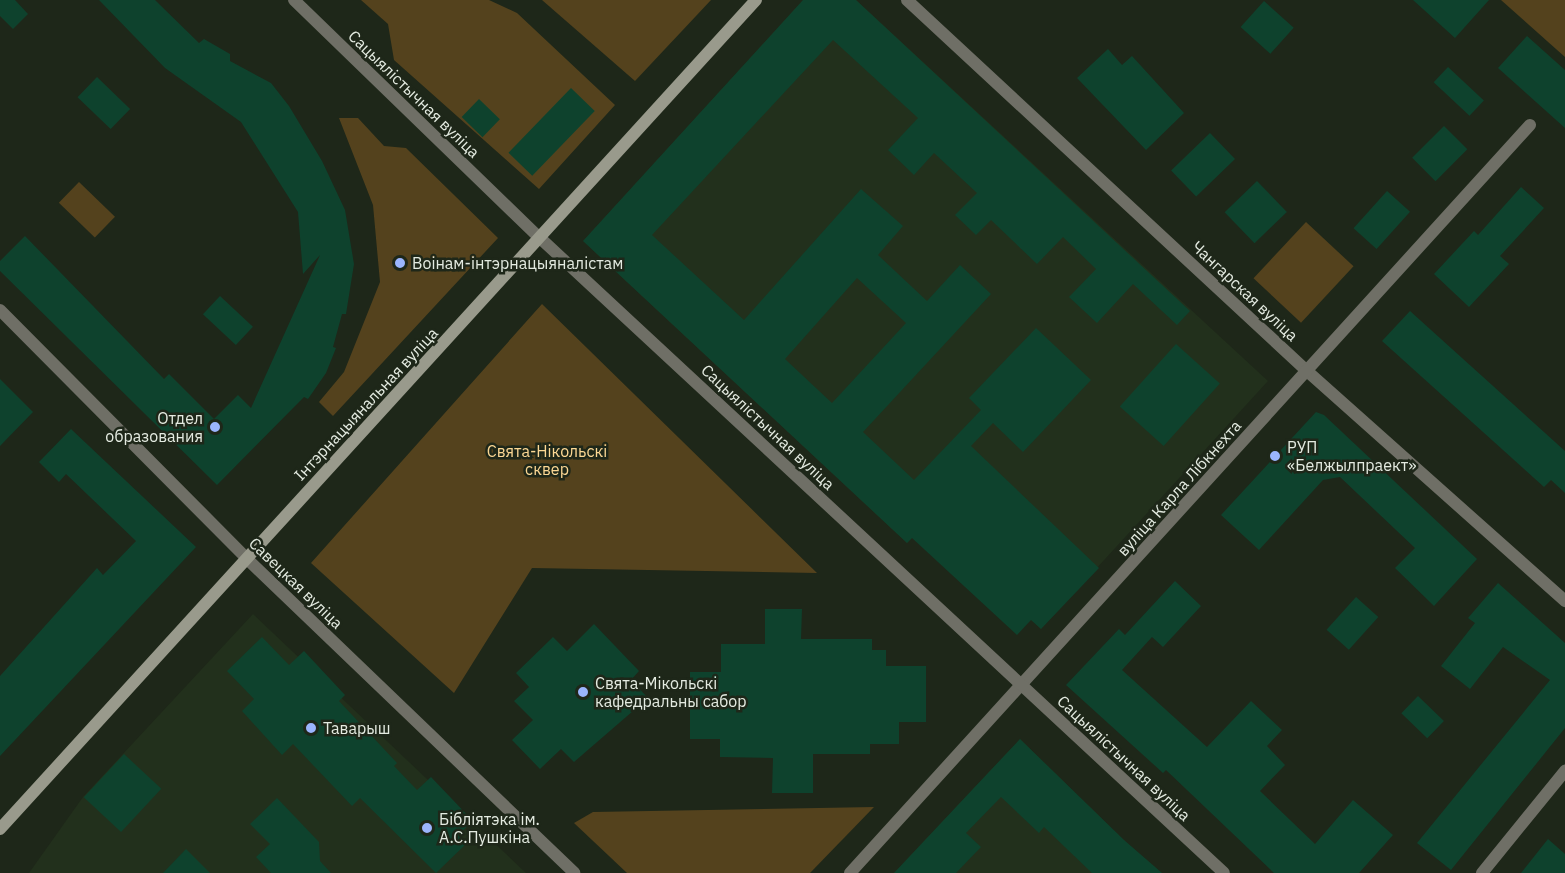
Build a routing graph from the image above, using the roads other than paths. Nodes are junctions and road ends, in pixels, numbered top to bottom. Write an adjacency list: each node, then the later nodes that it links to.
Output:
1 (294, 0): 5 (street, Сацыялістычная вуліца)
2 (756, 0): 5 (main road, Інтэрнацыянальная вуліца)
3 (907, 0): 7 (street, Чангарская вуліца)
4 (1530, 125): 7 (street, вуліца Карла Лібкнехта)
5 (540, 238): 8 (main road, Інтэрнацыянальная вуліца); 10 (street, Сацыялістычная вуліца)
6 (0, 310): 8 (street, Савецкая вуліца)
7 (1307, 371): 9 (street, Чангарская вуліца); 10 (street, вуліца Карла Лібкнехта)
8 (246, 558): 12 (main road, Інтэрнацыянальная вуліца); 13 (street, Савецкая вуліца)
9 (1565, 601)
10 (1021, 684): 14 (street, вуліца Карла Лібкнехта); 15 (street, Сацыялістычная вуліца)
11 (1565, 771): 16 (street)
12 (0, 829)
13 (574, 873)
14 (850, 873)
15 (1224, 873)
16 (1482, 873)

